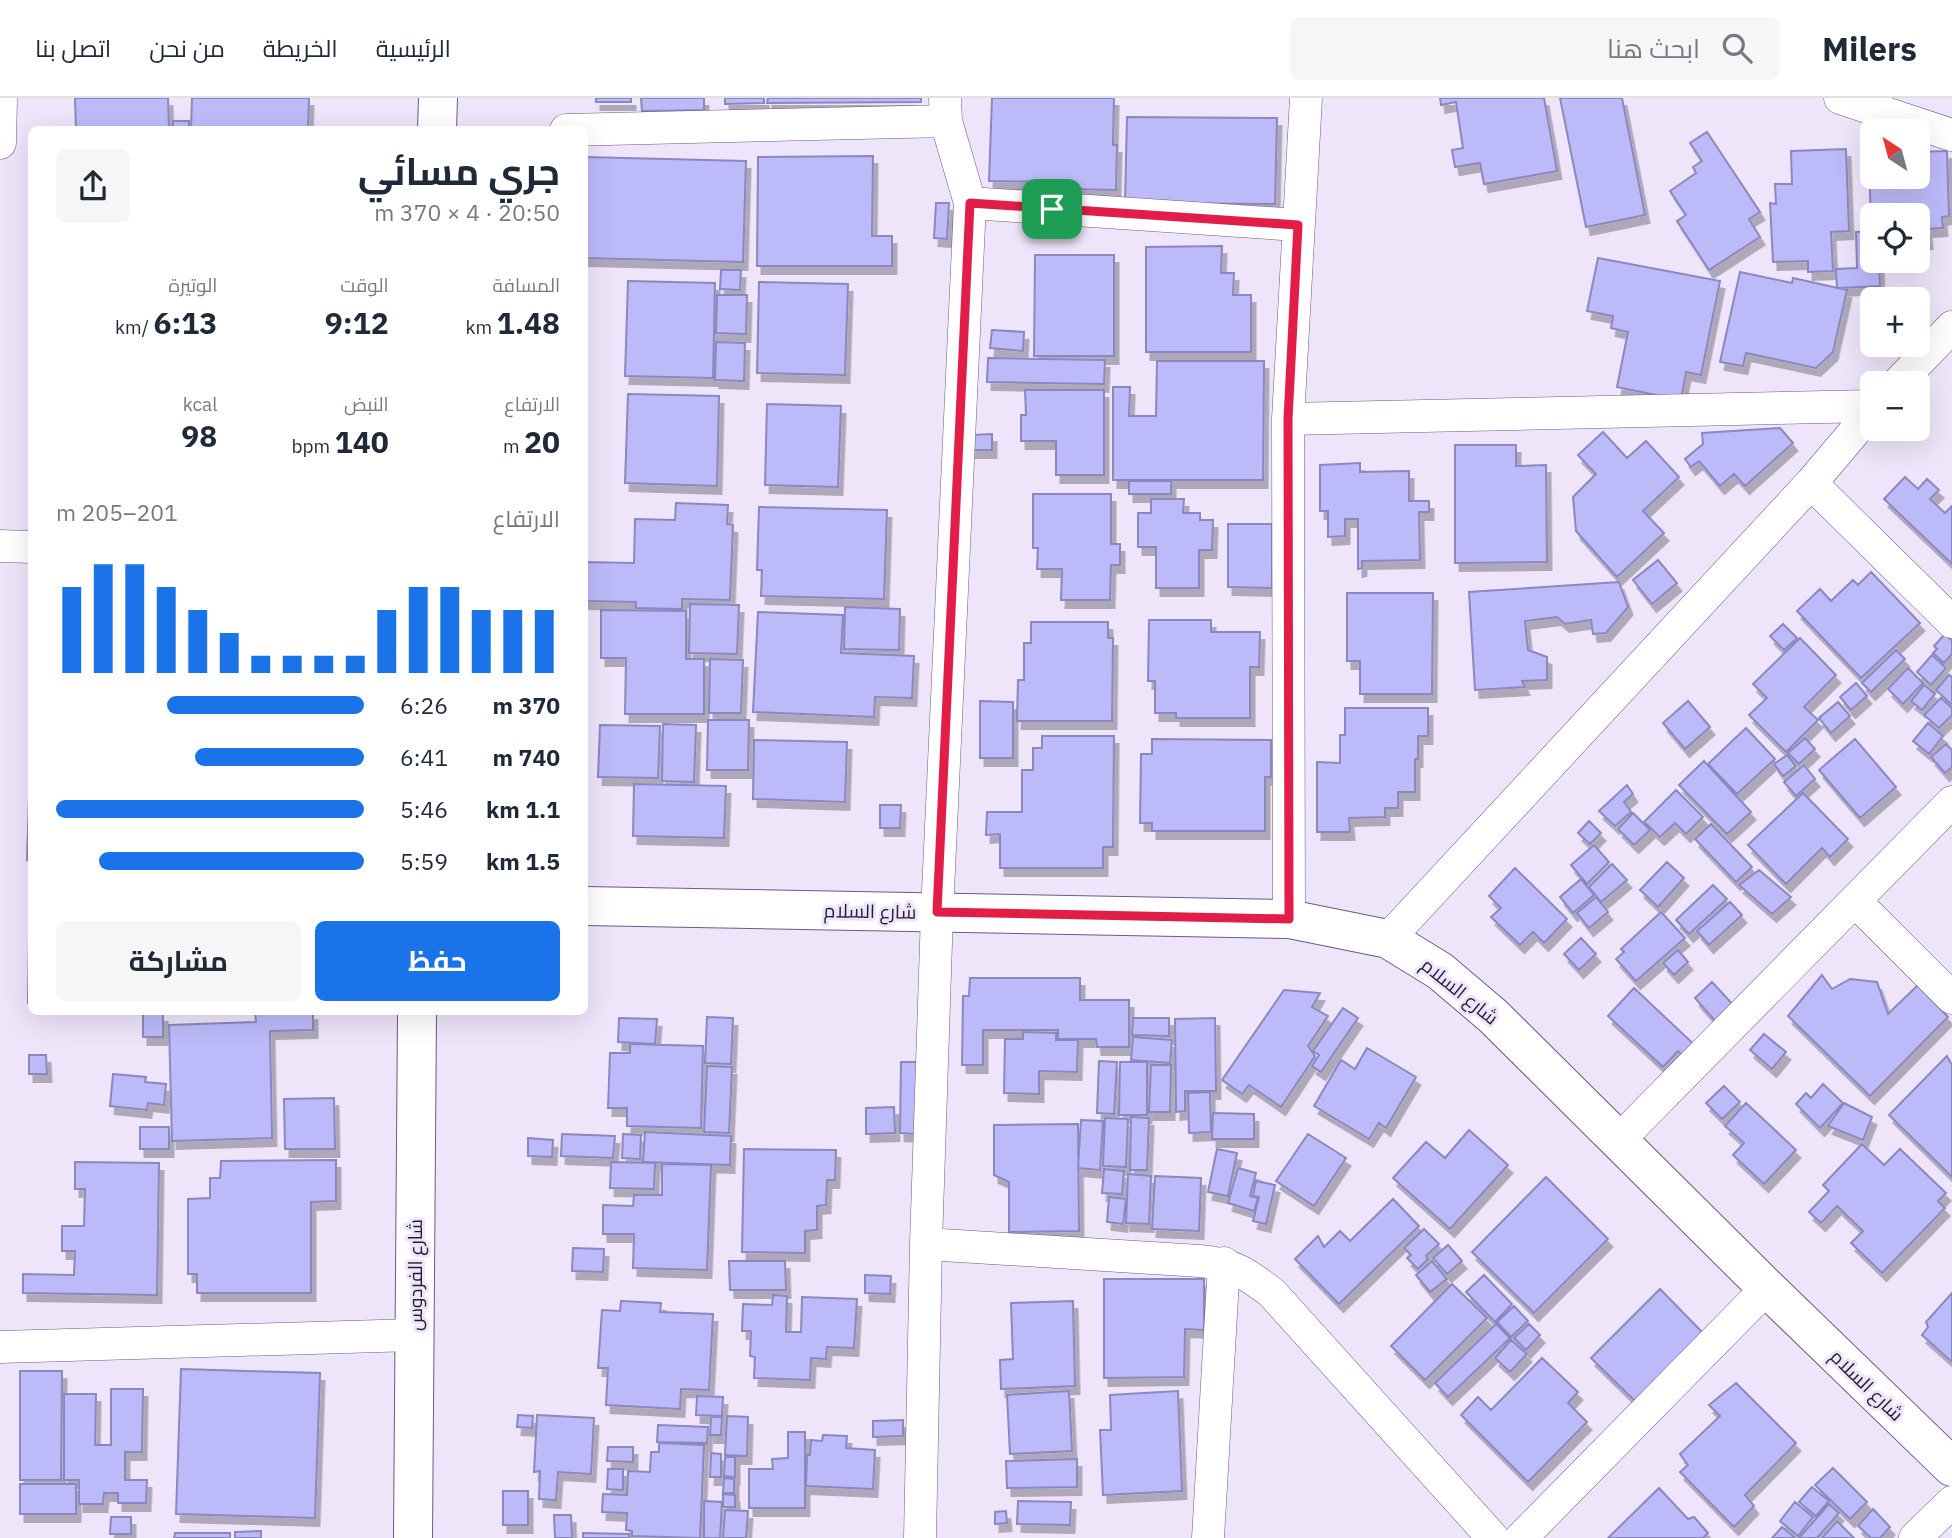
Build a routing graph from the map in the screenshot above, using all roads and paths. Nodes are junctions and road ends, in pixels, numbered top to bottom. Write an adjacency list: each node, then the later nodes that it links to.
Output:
1 (438, 98): 6 (street)
2 (1307, 98): 11 (street)
3 (1840, 98): 8 (street)
4 (1, 100): 9 (street)
5 (946, 109): 7 (street); 10 (street)
6 (437, 126)
7 (588, 129)
8 (1952, 135)
9 (0, 144)
10 (970, 203): 11 (street); 24 (street)
11 (1298, 225): 15 (street)
12 (1952, 327): 13 (street)
13 (1910, 371)
14 (1860, 408): 15 (street)
15 (1288, 419): 25 (street)
16 (1860, 423): 17 (street)
17 (1811, 483): 20 (street); 26 (street)
18 (0, 546): 19 (street)
19 (28, 547)
20 (1952, 622)
21 (1952, 802): 22 (street)
22 (1855, 901): 27 (street); 29 (street)
23 (588, 906): 24 (street, شارع السلام)
24 (937, 912): 25 (street, شارع السلام); 30 (street)
25 (1289, 919): 26 (street, شارع السلام)
26 (1388, 939): 29 (street, شارع السلام)
27 (1952, 998)
28 (417, 1015): 33 (street, شارع الفردوس)
29 (1618, 1141): 32 (street, شارع السلام)
30 (926, 1244): 31 (street); 38 (street)
31 (1224, 1263): 39 (street); 40 (street)
32 (1767, 1289): 35 (street, شارع السلام); 41 (street)
33 (414, 1335): 34 (street); 37 (street, شارع الفردوس)
34 (0, 1347)
35 (1952, 1467)
36 (1952, 1502): 42 (street)
37 (413, 1538)
38 (920, 1538)
39 (1208, 1538)
40 (1493, 1538)
41 (1521, 1538)
42 (1915, 1538)

